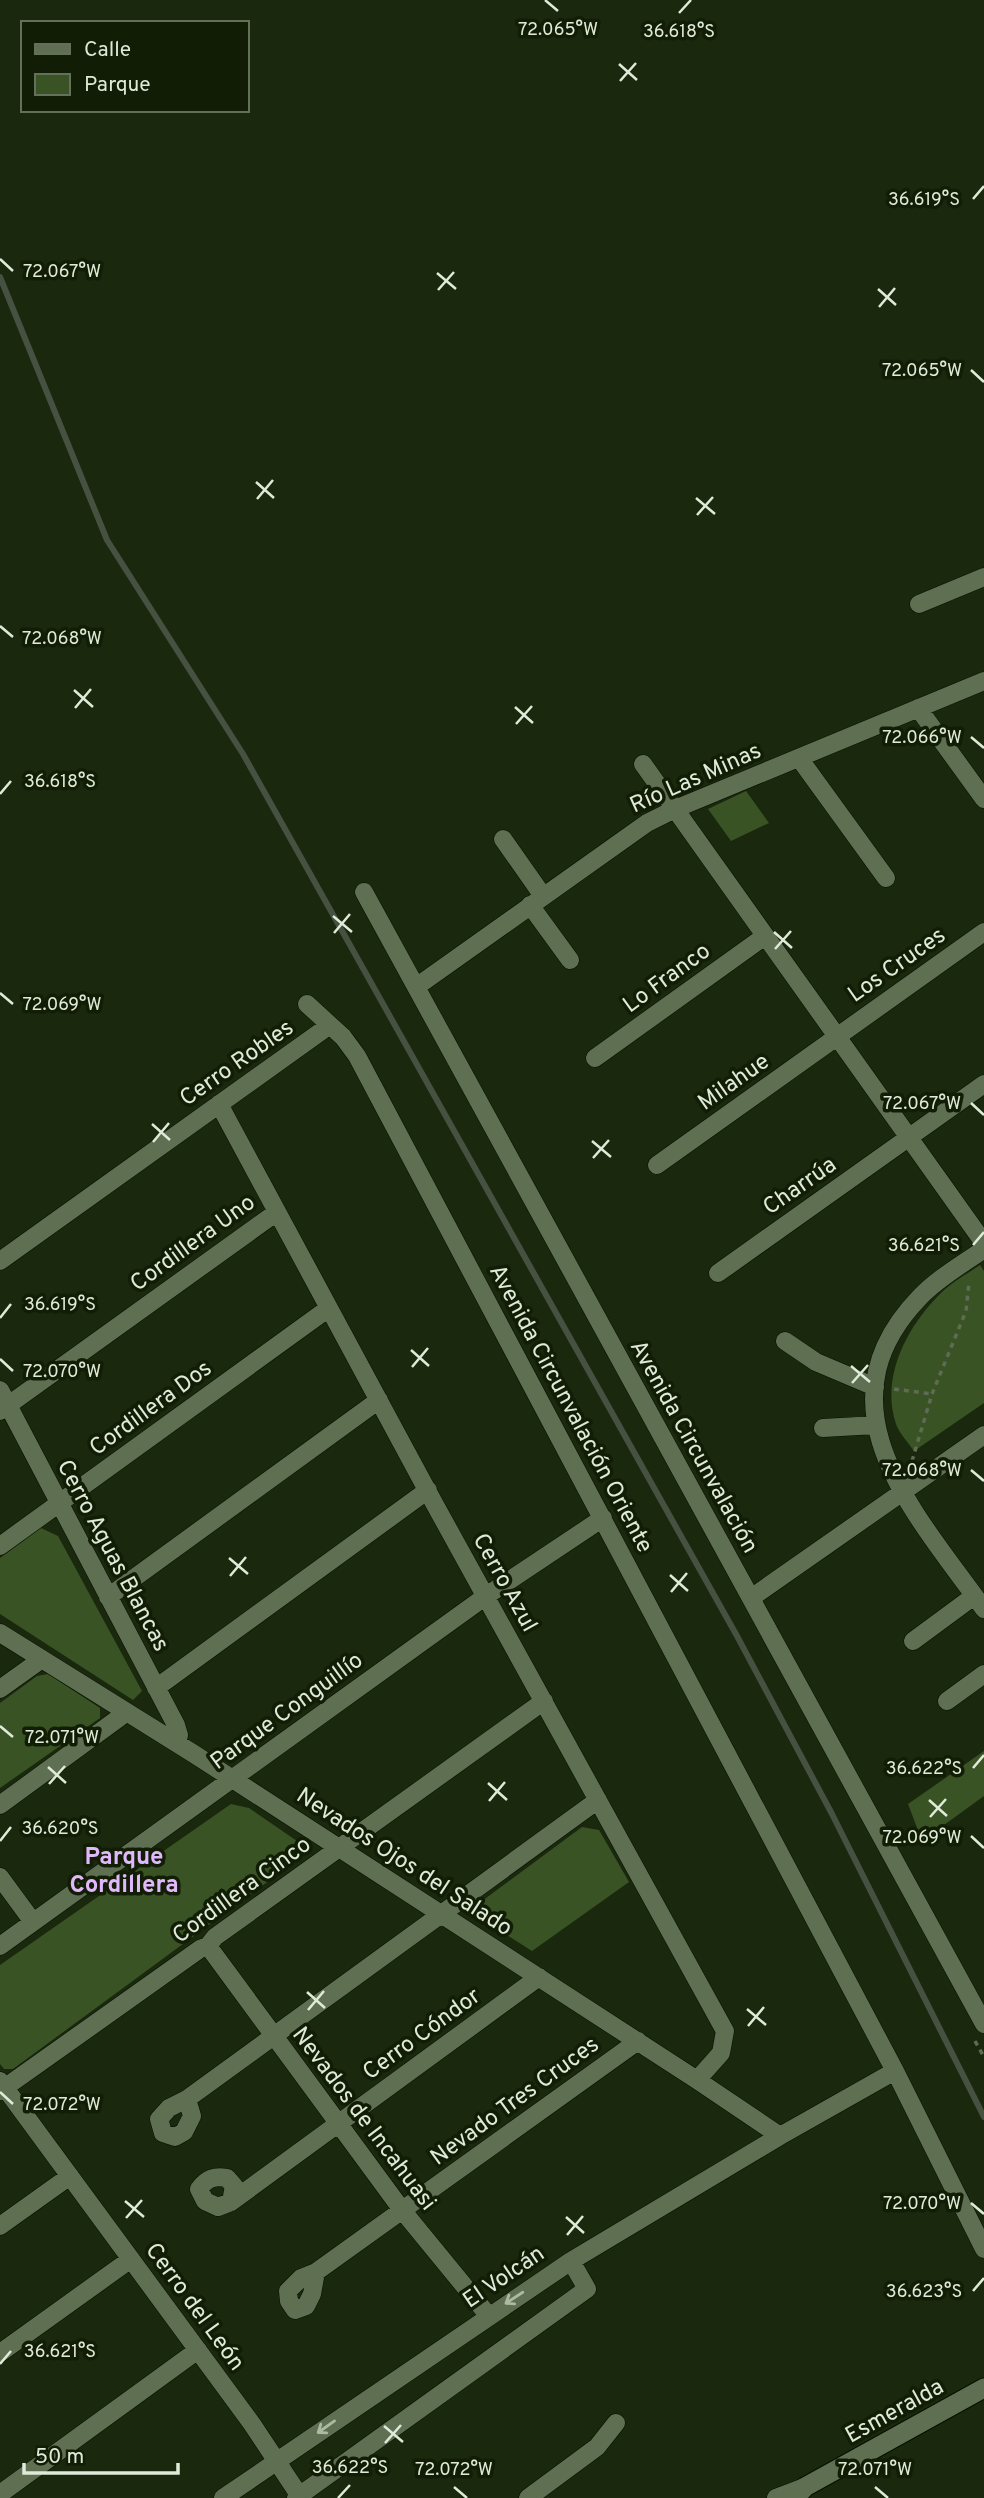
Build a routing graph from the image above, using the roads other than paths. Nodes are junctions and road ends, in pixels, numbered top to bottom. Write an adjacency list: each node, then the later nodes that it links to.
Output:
1 (984, 578): 2 (street)
2 (919, 604)
3 (984, 681): 4 (street, Río Las Minas)
4 (918, 708): 5 (street, Río Las Minas); 7 (street)
5 (799, 758): 8 (street, Río Las Minas); 10 (street)
6 (643, 764): 8 (street)
7 (984, 799)
8 (675, 809): 12 (street, Río Las Minas); 14 (street)
9 (503, 839): 12 (street)
10 (886, 878)
11 (364, 892): 16 (street, Avenida Circunvalación)
12 (536, 900): 15 (street); 16 (street, Río Las Minas)
13 (984, 932): 19 (street, Los Cruces)
14 (765, 936): 19 (street); 20 (street, Lo Franco)
15 (570, 960)
16 (416, 987): 45 (street, Avenida Circunvalación)
17 (307, 1004): 18 (street, Avenida Circunvalación Oriente)
18 (330, 1025): 22 (street, Cerro Robles); 41 (street, Avenida Circunvalación Oriente)
19 (837, 1036): 23 (street); 24 (street, Milahue)
20 (595, 1059)
21 (984, 1084): 23 (street, Charrúa)
22 (219, 1104): 25 (street, Cerro Azul); 28 (street, Cerro Robles)
23 (909, 1138): 26 (street); 29 (street, Charrúa)
24 (657, 1165)
25 (277, 1212): 30 (street, Cerro Azul); 34 (street, Cordillera Uno)
26 (984, 1243)
27 (978, 1254): 32 (street)
28 (0, 1261)
29 (718, 1273)
30 (329, 1308): 33 (street, Cerro Azul); 40 (street, Cordillera Dos)
31 (785, 1341): 32 (street)
32 (875, 1387): 35 (street)
33 (379, 1400): 38 (street, Cerro Azul); 43 (street)
34 (3, 1402): 40 (street, Cerro Aguas Blancas)
35 (876, 1425): 36 (street); 39 (street)
36 (823, 1428)
37 (984, 1435): 39 (street)
38 (428, 1490): 44 (street, Cerro Azul); 51 (street)
39 (902, 1494): 45 (street); 46 (street)
40 (59, 1503): 42 (street, Cordillera Dos); 43 (street, Cerro Aguas Blancas)
41 (603, 1518): 44 (street, Parque Conguillío); 70 (street, Avenida Circunvalación Oriente)
42 (0, 1546)
43 (108, 1597): 51 (street, Cerro Aguas Blancas)
44 (486, 1597): 53 (street, Cerro Azul); 57 (street, Parque Conguillío)
45 (751, 1598): 67 (street, Avenida Circunvalación)
46 (980, 1601): 48 (street)
47 (0, 1633): 49 (street, Nevados Ojos del Salado)
48 (913, 1641)
49 (42, 1659): 52 (street); 55 (street, Nevados Ojos del Salado)
50 (984, 1674): 54 (street)
51 (156, 1688): 56 (street, Cerro Aguas Blancas)
52 (0, 1689)
53 (544, 1701): 58 (street, Cerro Azul); 60 (street, Cordillera Cinco)
54 (947, 1701)
55 (127, 1712): 56 (street, Nevados Ojos del Salado); 59 (street)
56 (177, 1743): 57 (street, Nevados Ojos del Salado)
57 (232, 1779): 60 (street, Nevados Ojos del Salado); 63 (street, Parque Conguillío)
58 (598, 1800): 62 (street); 71 (street, Cerro Azul)
59 (0, 1805)
60 (338, 1848): 62 (street, Nevados Ojos del Salado); 65 (street, Cordillera Cinco)
61 (0, 1877): 63 (street)
62 (441, 1914): 66 (street, Nevados Ojos del Salado); 68 (street)
63 (33, 1922): 64 (street, Parque Conguillío)
64 (0, 1946)
65 (208, 1946): 68 (street, Nevados de Incahuasi); 72 (street, Cordillera Cinco)
66 (539, 1977): 69 (street, Nevados Ojos del Salado); 74 (street, Cerro Cóndor)
67 (984, 2024)
68 (273, 2036): 73 (street); 74 (street, Nevados de Incahuasi)
69 (638, 2041): 71 (street, Nevados Ojos del Salado); 78 (street, Nevado Tres Cruces)
70 (895, 2071): 75 (street, El Volcán); 80 (street)
71 (697, 2080): 75 (street, Nevados Ojos del Salado)
72 (2, 2087): 76 (street, Cerro del León)
73 (187, 2099)
74 (338, 2124): 77 (street, Cerro Cóndor); 78 (street, Nevados de Incahuasi)
75 (780, 2136): 82 (street, El Volcán)
76 (70, 2176): 79 (street); 81 (street, Cerro del León)
77 (231, 2202)
78 (402, 2210): 83 (street, Nevado Tres Cruces); 84 (street, Nevados de Incahuasi)
79 (0, 2227)
80 (984, 2249)
81 (131, 2259): 85 (street, Cerro del León); 86 (street)
82 (571, 2261): 84 (street, El Volcán, one-way to 84); 92 (street)
83 (316, 2272)
84 (488, 2315): 89 (street, El Volcán, one-way to 89)
85 (198, 2350): 89 (street, Cerro del León); 91 (street)
86 (0, 2353)
87 (984, 2388): 90 (street, Esmeralda)
88 (616, 2423): 94 (street)
89 (277, 2461): 92 (street, Cerro del León); 93 (street, El Volcán)
90 (800, 2493): 95 (street)
91 (0, 2494)
92 (298, 2497)
93 (223, 2498)
94 (528, 2498)
95 (776, 2498)

